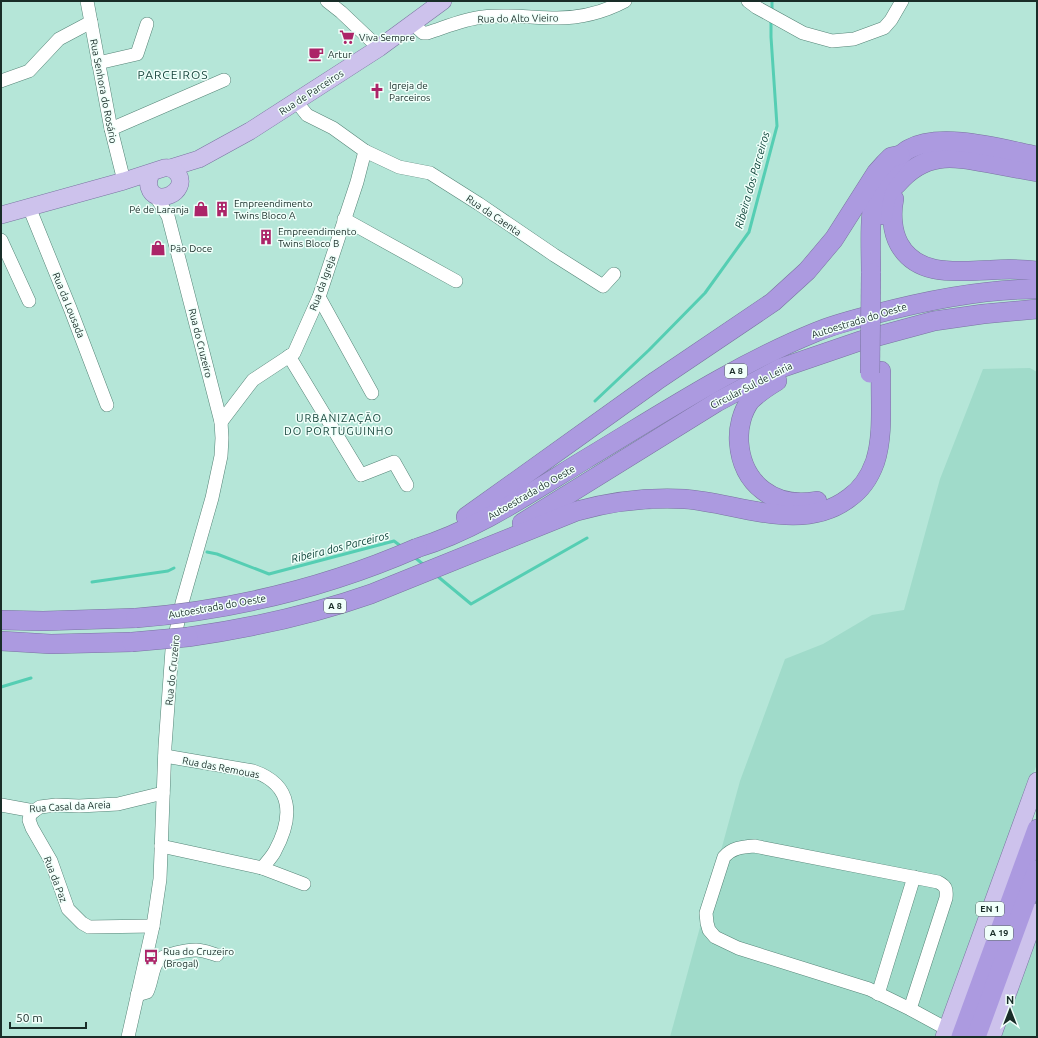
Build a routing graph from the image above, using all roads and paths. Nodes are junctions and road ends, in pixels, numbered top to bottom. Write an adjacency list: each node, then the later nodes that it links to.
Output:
1 (87, 1): 7 (street, Rua Senhora do Rosário)
2 (327, 1): 10 (street)
3 (443, 1): 9 (main road, Rua de Parceiros)
4 (625, 1): 9 (street, Rua do Alto Vieiro)
5 (748, 1): 6 (street)
6 (902, 1)
7 (91, 22): 11 (street, Rua Senhora do Rosário); 12 (street)
8 (147, 24): 11 (street)
9 (414, 24): 10 (main road, Rua de Parceiros)
10 (379, 48): 14 (main road, Rua de Parceiros)
11 (98, 64): 15 (street, Rua Senhora do Rosário)
12 (1, 80)
13 (224, 80): 15 (street)
14 (296, 101): 16 (street); 19 (main road, Rua de Parceiros)
15 (111, 129): 23 (street, Rua Senhora do Rosário)
16 (365, 151): 30 (street, Rua da Igreja); 34 (street, Rua da Caenta)
17 (900, 155): 18 (highway); 33 (highway); 47 (highway)
18 (1037, 156)
19 (199, 159): 20 (main road, Rua de Parceiros); 25 (main road)
20 (170, 168): 21 (main road); 25 (main road)
21 (152, 172): 23 (main road); 26 (main road)
22 (1037, 172): 24 (highway)
23 (124, 181): 26 (main road); 27 (main road)
24 (897, 184): 32 (highway); 33 (highway)
25 (177, 188): 26 (main road); 29 (street, Rua do Cruzeiro)
26 (152, 192): 29 (street, Rua do Cruzeiro)
27 (29, 207): 28 (main road); 44 (street, Rua da Lousada)
28 (1, 215)
29 (168, 216): 45 (street, Rua do Cruzeiro)
30 (344, 219): 35 (street); 37 (street, Rua da Igreja)
31 (1, 240): 38 (street)
32 (1037, 271)
33 (876, 273): 42 (highway)
34 (614, 274)
35 (456, 281)
36 (1037, 289): 47 (highway, Autoestrada do Oeste / A 8)
37 (319, 298): 40 (street, Rua da Igreja); 43 (street)
38 (29, 301)
39 (1037, 309): 41 (highway, Circular Sul de Leiria / A 8)
40 (289, 356): 45 (street, Rua da Igreja); 46 (street)
41 (810, 358): 42 (highway); 48 (highway, Circular Sul de Leiria / A 8)
42 (875, 372): 48 (highway)
43 (372, 393)
44 (107, 404)
45 (221, 422): 51 (street, Rua do Cruzeiro)
46 (407, 485)
47 (462, 525): 49 (highway, Autoestrada do Oeste / A 8, bridge)
48 (475, 551): 50 (highway, A 8, bridge)
49 (1, 620)
50 (1, 641)
51 (165, 756): 53 (street, Rua do Cruzeiro); 58 (street, Rua das Remouas)
52 (1037, 781): 68 (main road, EN 1)
53 (163, 793): 55 (street, Rua Casal da Areia); 57 (street, Rua do Cruzeiro)
54 (1, 805): 55 (street, Rua Casal da Areia)
55 (34, 811): 63 (street, Rua da Paz)
56 (1037, 829): 68 (highway, A 19)
57 (161, 846): 58 (street); 63 (street, Rua do Cruzeiro)
58 (262, 868): 61 (street)
59 (1037, 870): 70 (highway, A 19)
60 (914, 877): 65 (street); 65 (street); 67 (street)
61 (304, 884)
62 (1037, 912): 71 (main road)
63 (153, 926): 66 (street, Rua do Cruzeiro)
64 (217, 955): 66 (street)
65 (878, 994): 67 (street)
66 (137, 995): 69 (street, Rua do Cruzeiro)
67 (910, 1009): 68 (street)
68 (950, 1034)
69 (128, 1037)
70 (976, 1037)
71 (992, 1037)

